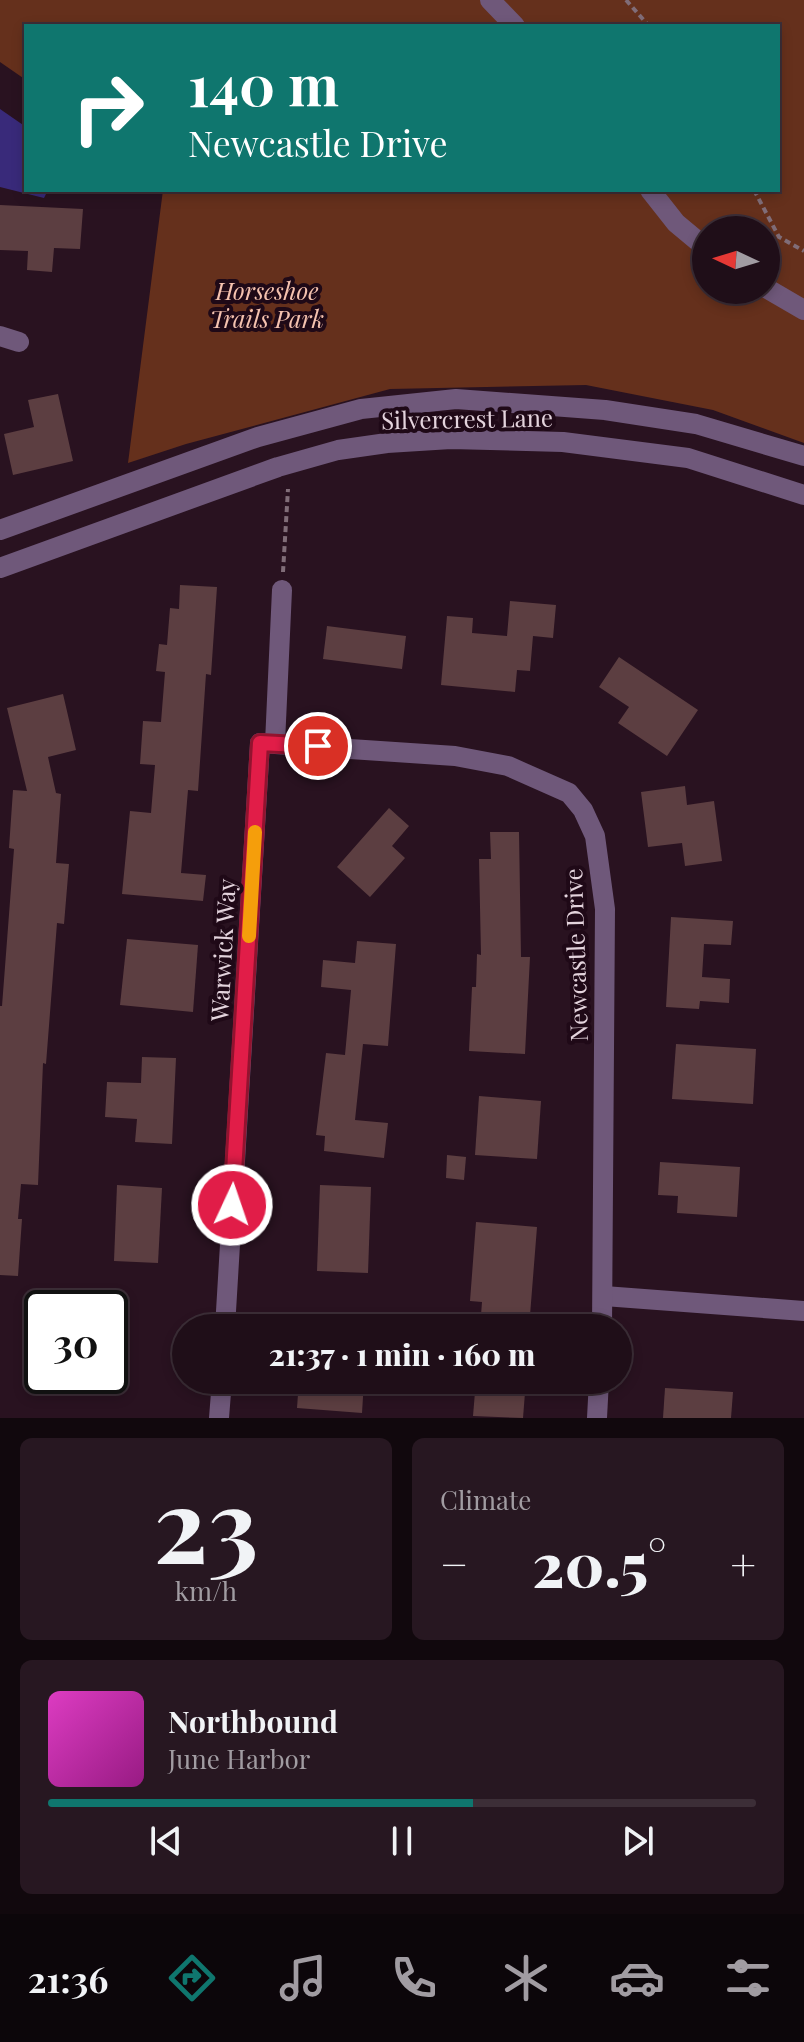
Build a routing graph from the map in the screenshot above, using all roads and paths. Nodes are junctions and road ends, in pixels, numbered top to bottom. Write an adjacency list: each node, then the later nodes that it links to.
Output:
1 (490, 0): 3 (street)
2 (626, 0): 4 (path)
3 (513, 24)
4 (647, 24)
5 (652, 192): 7 (street)
6 (755, 192): 8 (path)
7 (692, 236)
8 (804, 251)
9 (780, 296): 10 (street)
10 (804, 310)
11 (804, 456): 14 (street, Silvercrest Lane)
12 (288, 489): 16 (path)
13 (804, 495): 15 (street, Silvercrest Lane)
14 (0, 530)
15 (0, 568)
16 (282, 590): 17 (street)
17 (275, 743): 18 (street, Newcastle Drive); 20 (street, Warwick Way)
18 (604, 1296): 19 (street); 21 (street, Newcastle Drive)
19 (804, 1311)
20 (226, 1314)
21 (603, 1314)
22 (221, 1394): 24 (street)
23 (598, 1394): 25 (street)
24 (219, 1418)
25 (597, 1418)

